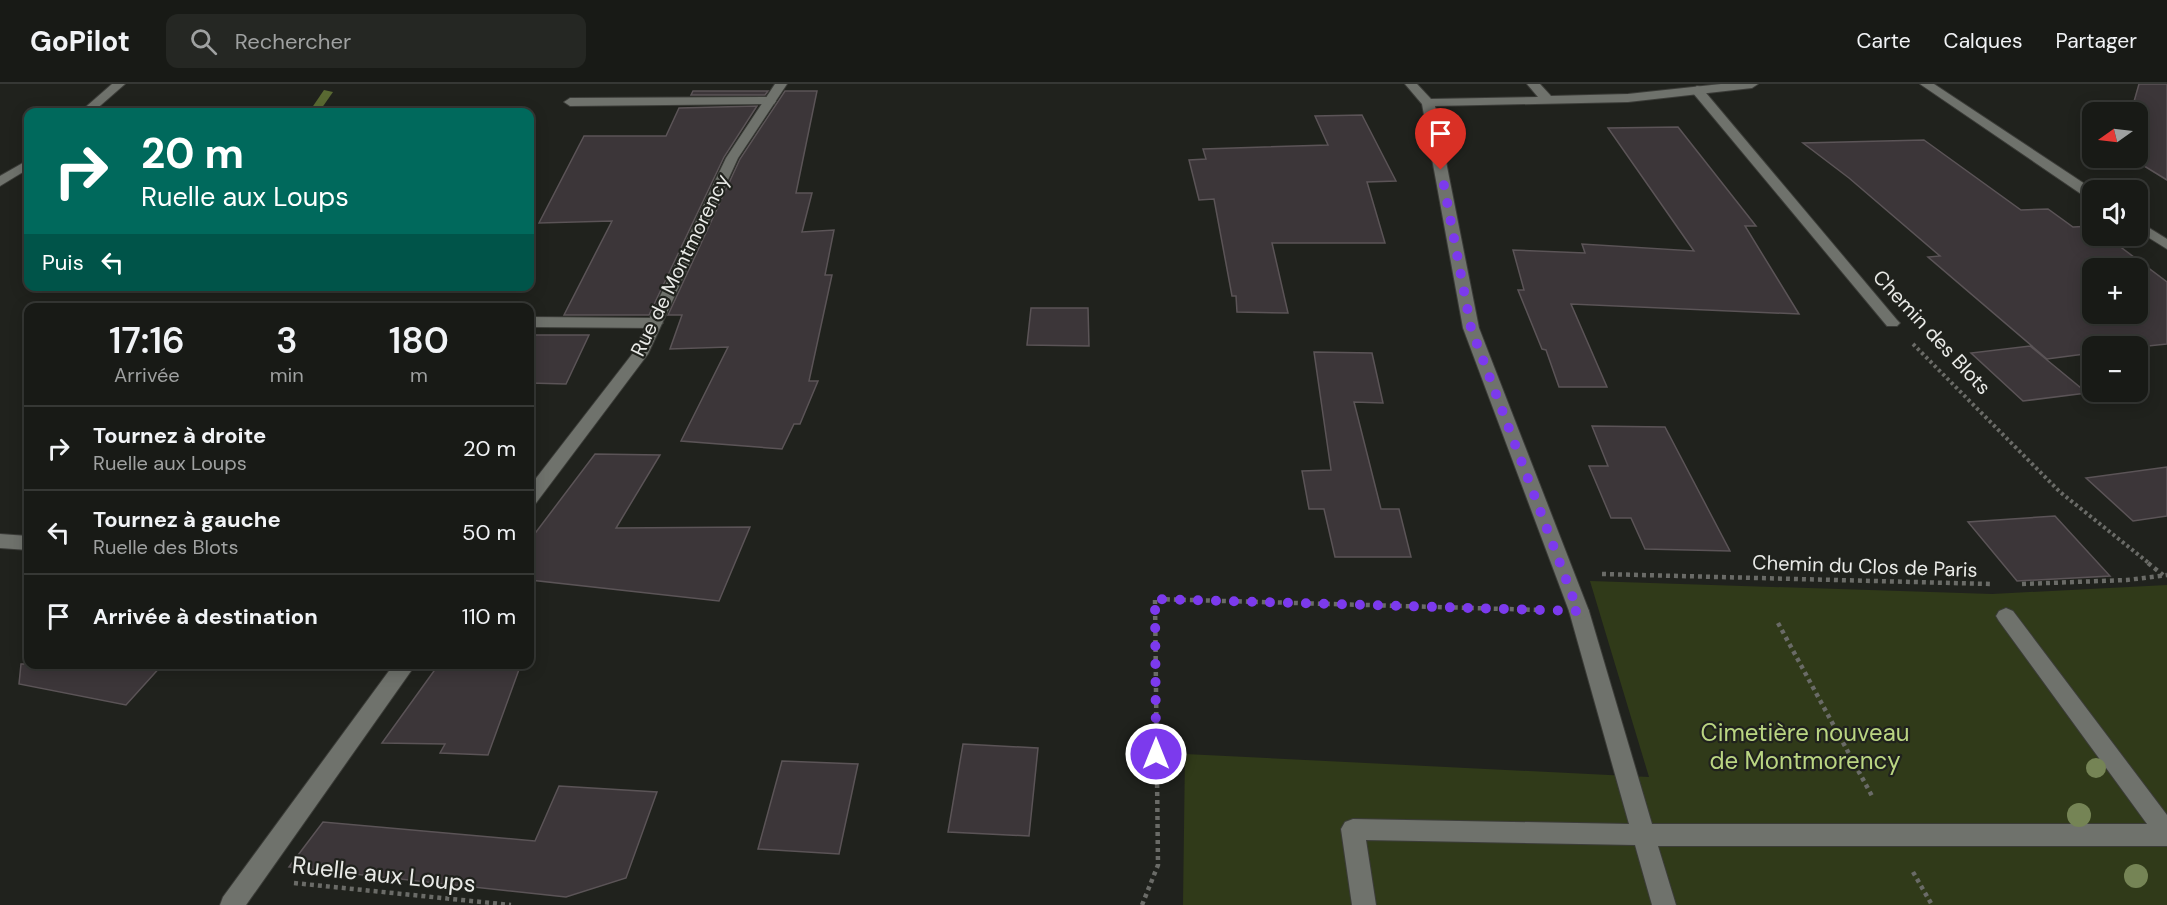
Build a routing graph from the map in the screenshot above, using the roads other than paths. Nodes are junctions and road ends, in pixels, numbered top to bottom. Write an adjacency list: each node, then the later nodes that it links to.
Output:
1 (119, 84): 12 (street)
2 (781, 84): 9 (street, Rue de Montmorency)
3 (1411, 84): 11 (street)
4 (1533, 84): 8 (street)
5 (1752, 84): 7 (street)
6 (1926, 84): 15 (street)
7 (1697, 90): 8 (street); 20 (street, Chemin des Blots)
8 (1548, 100): 11 (street)
9 (770, 101): 10 (street); 19 (street, Rue de Montmorency)
10 (570, 102)
11 (1428, 102): 27 (street)
12 (91, 108)
13 (24, 167): 14 (street)
14 (0, 182)
15 (2082, 188)
16 (2148, 232): 17 (street)
17 (2167, 245)
18 (534, 322): 19 (street)
19 (654, 323): 21 (street, Rue de Montmorency)
20 (1892, 323)
21 (534, 493)
22 (0, 541): 23 (street)
23 (24, 543)
24 (2006, 616): 26 (street)
25 (402, 669): 28 (street)
26 (2167, 834): 27 (street)
27 (1644, 836): 29 (street); 30 (street)
28 (232, 905)
29 (1364, 905)
30 (1664, 905)

